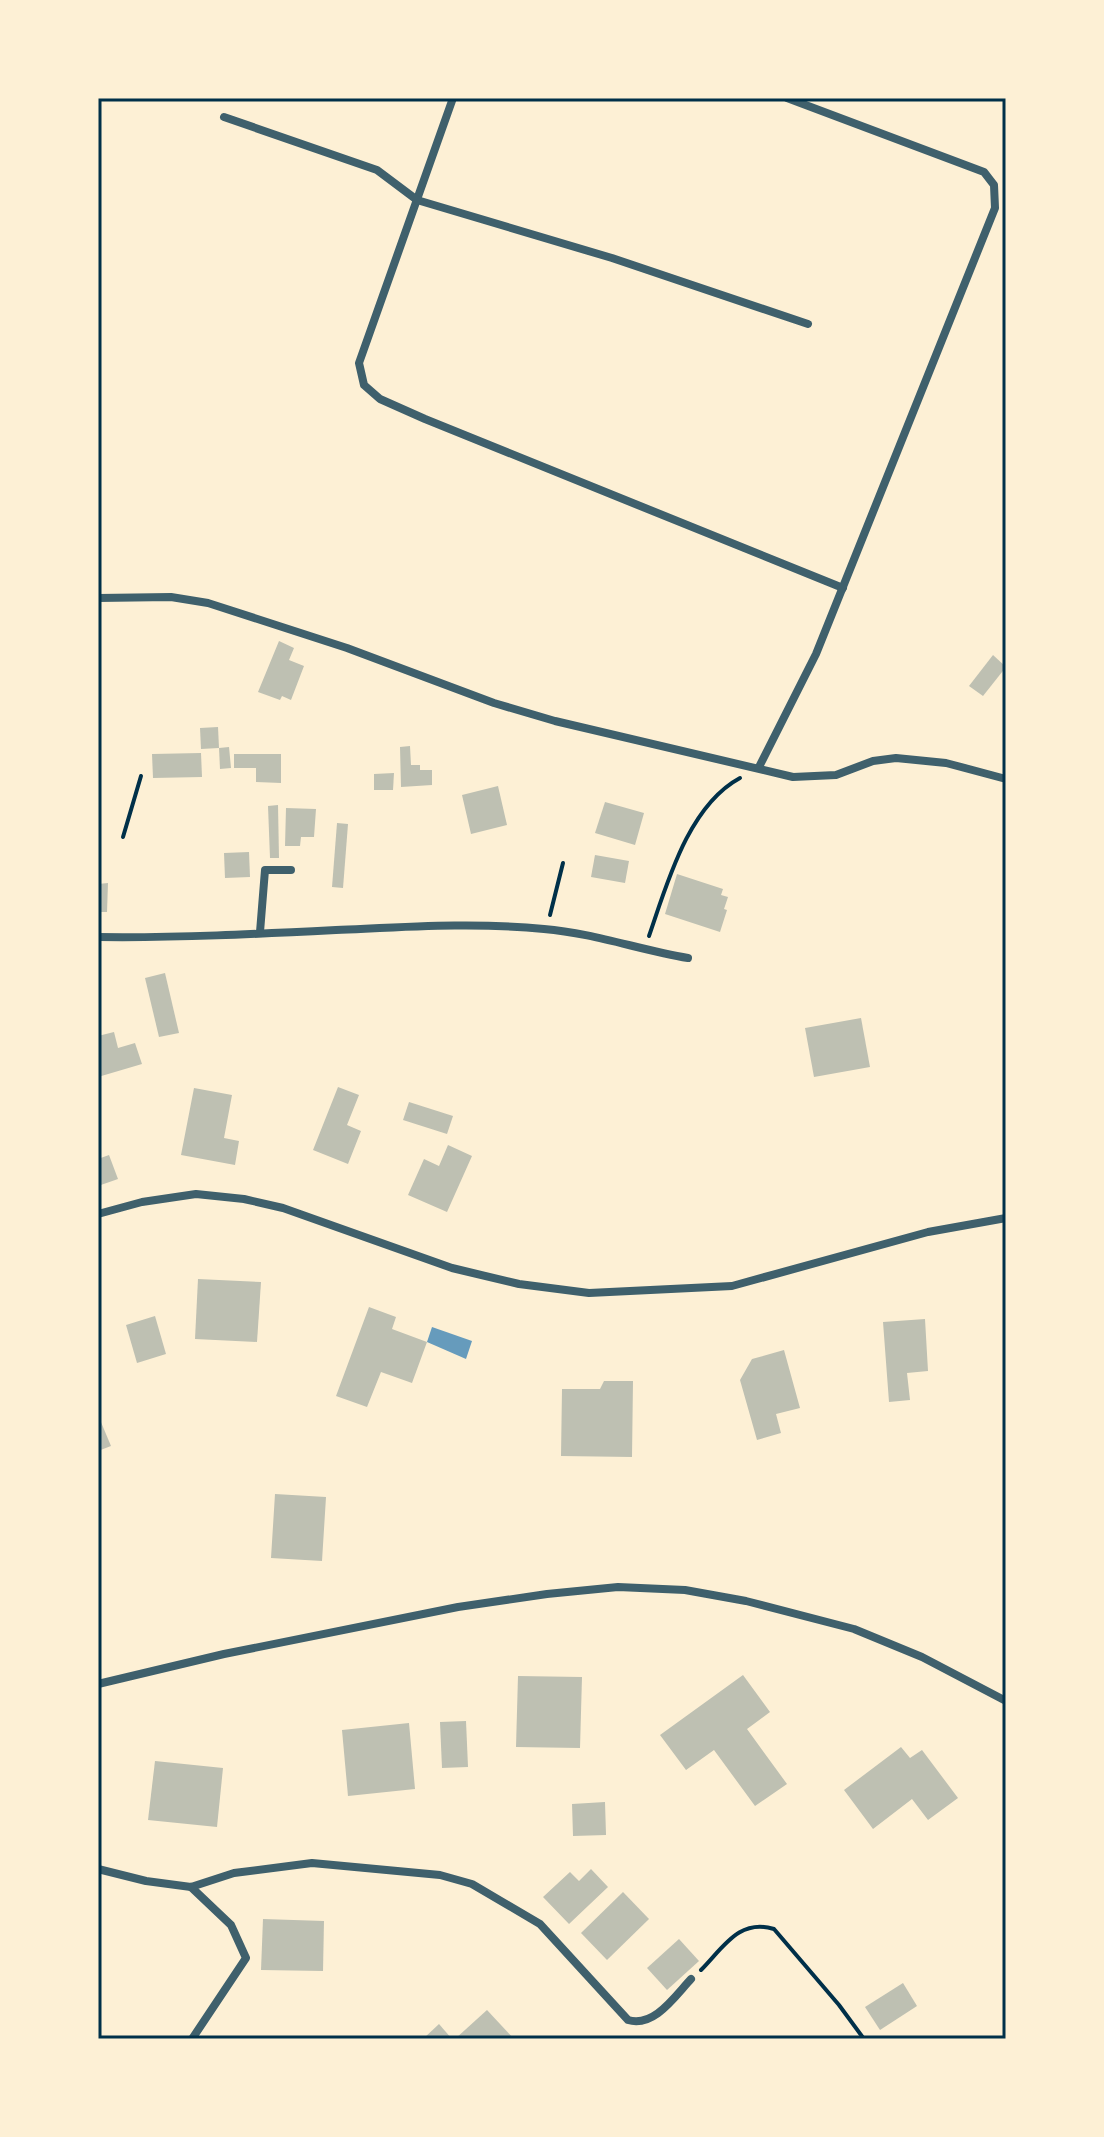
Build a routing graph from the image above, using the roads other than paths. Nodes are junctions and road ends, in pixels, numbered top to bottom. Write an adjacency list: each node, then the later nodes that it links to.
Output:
1 (453, 98): 4 (street)
2 (787, 98): 6 (street)
3 (224, 117): 4 (street)
4 (417, 200): 5 (street); 6 (street)
5 (808, 324)
6 (843, 588): 8 (street)
7 (98, 598): 8 (street)
8 (759, 767): 9 (street)
9 (1006, 779)
10 (291, 870): 11 (street)
11 (260, 932): 12 (street); 13 (street)
12 (98, 937)
13 (688, 958)
14 (98, 1214): 15 (street)
15 (1006, 1218)
16 (98, 1684): 17 (street)
17 (1006, 1701)
18 (98, 1869): 19 (street)
19 (191, 1887): 20 (street); 21 (street)
20 (691, 1979)
21 (192, 2039)

